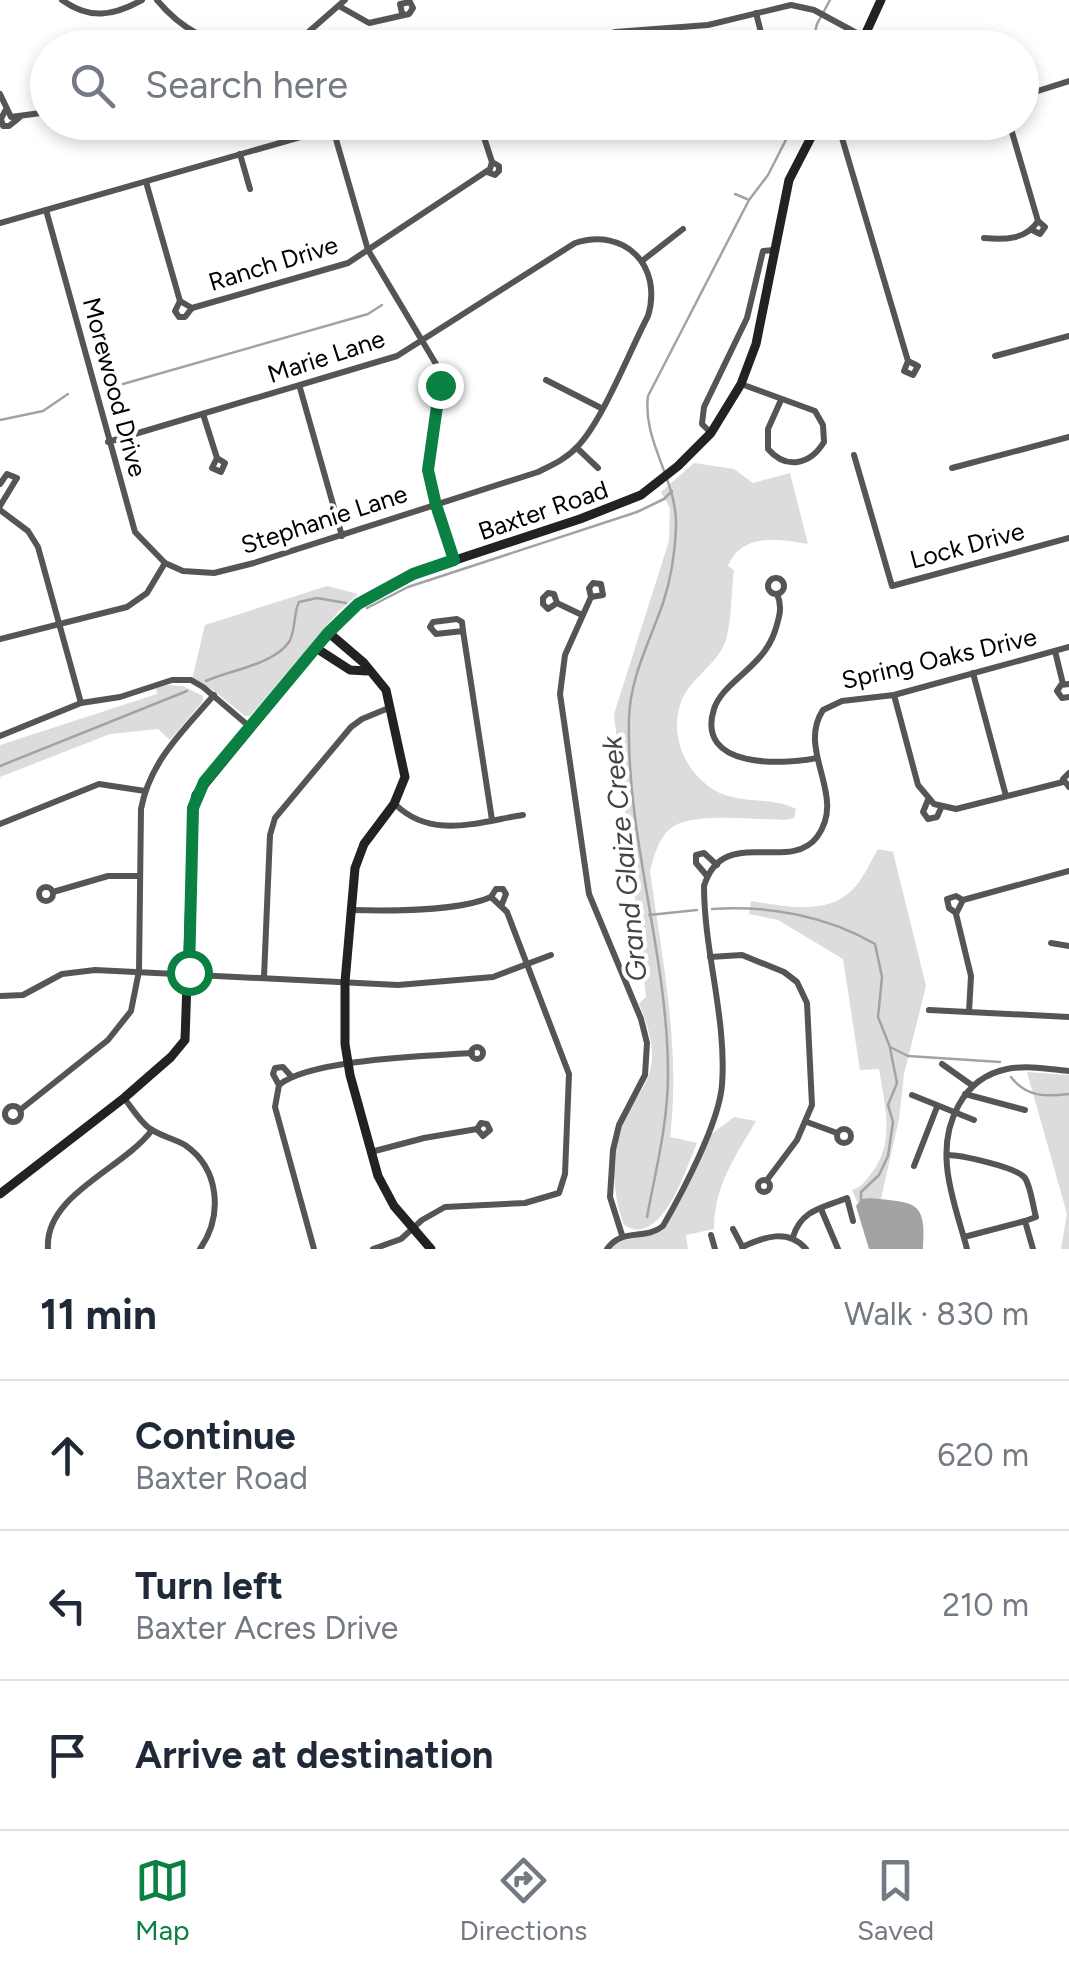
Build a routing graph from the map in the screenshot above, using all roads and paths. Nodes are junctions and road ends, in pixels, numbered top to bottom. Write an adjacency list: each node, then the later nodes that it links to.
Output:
1 (62, 0): 2 (street)
2 (142, 0)
3 (157, 0): 8 (street)
4 (881, 0): 13 (main road)
5 (342, 3): 6 (street); 9 (street)
6 (402, 13)
7 (756, 13): 10 (street); 11 (street); 12 (street)
8 (189, 30)
9 (311, 30)
10 (642, 30)
11 (760, 30)
12 (852, 30)
13 (868, 30)
14 (1069, 81): 15 (street)
15 (1039, 91)
16 (0, 94): 17 (street)
17 (30, 116)
18 (286, 140): 24 (street)
19 (336, 140): 31 (street)
20 (485, 140): 31 (street, Ranch Drive)
21 (810, 140): 32 (main road, Baxter Road)
22 (843, 140): 39 (street)
23 (1014, 140): 30 (street)
24 (240, 154): 25 (street); 26 (street)
25 (146, 182): 27 (street); 34 (street, Ranch Drive)
26 (250, 188)
27 (46, 210): 28 (street); 48 (street, Morewood Drive)
28 (0, 223)
29 (683, 229): 33 (street)
30 (984, 238)
31 (368, 250): 35 (street, Ranch Drive); 37 (street)
32 (774, 250): 41 (main road, Baxter Road); 46 (street)
33 (642, 260): 37 (street, Marie Lane); 44 (street, Stephanie Lane)
34 (180, 301): 35 (street, Ranch Drive); 35 (street)
35 (192, 308)
36 (1069, 336): 38 (street)
37 (424, 340): 42 (street, Marie Lane); 55 (street)
38 (995, 356)
39 (908, 361)
40 (546, 380): 44 (street)
41 (741, 384): 43 (street); 46 (main road, Baxter Road)
42 (300, 387): 45 (street, Marie Lane); 57 (street)
43 (782, 400): 43 (street)
44 (601, 408): 49 (street, Stephanie Lane)
45 (204, 414): 48 (street, Marie Lane); 51 (street)
46 (710, 433): 59 (main road, Baxter Road)
47 (1069, 437): 53 (street)
48 (108, 442): 60 (street, Morewood Drive)
49 (576, 448): 52 (street); 55 (street, Stephanie Lane)
50 (854, 455): 58 (street, Lock Drive)
51 (217, 458)
52 (598, 468)
53 (952, 468)
54 (0, 484): 56 (street)
55 (436, 505): 57 (street, Stephanie Lane); 59 (street)
56 (0, 508): 65 (street)
57 (342, 536): 60 (street, Stephanie Lane)
58 (1069, 538)
59 (454, 560): 67 (main road, Baxter Road)
60 (165, 564): 65 (street)
61 (777, 594): 82 (street)
62 (592, 597): 64 (street)
63 (558, 603): 64 (street)
64 (582, 615): 143 (street)
65 (58, 623): 68 (street); 78 (street)
66 (463, 630): 66 (street); 91 (street)
67 (328, 633): 70 (main road, Baxter Road); 72 (main road)
68 (0, 639)
69 (1069, 646): 71 (street, Spring Oaks Drive)
70 (316, 648): 72 (main road); 80 (main road, Baxter Road)
71 (1055, 650): 73 (street, Spring Oaks Drive); 74 (street)
72 (367, 671): 79 (main road)
73 (973, 673): 75 (street, Spring Oaks Drive); 86 (street)
74 (1066, 684): 77 (street)
75 (894, 694): 82 (street, Spring Oaks Drive); 87 (street)
76 (214, 695): 78 (street); 80 (street); 85 (street)
77 (1069, 697)
78 (81, 703): 81 (street)
79 (392, 706): 88 (main road); 108 (street)
80 (250, 727): 107 (main road, Baxter Road)
81 (0, 736)
82 (817, 758): 93 (street, Spring Oaks Drive)
83 (1069, 772): 84 (street)
84 (1066, 784): 86 (street)
85 (144, 792): 92 (street); 95 (street)
86 (1006, 796): 89 (street)
87 (928, 800): 89 (street); 89 (street)
88 (394, 804): 91 (street); 99 (main road)
89 (942, 808)
90 (523, 816): 91 (street)
91 (492, 820)
92 (0, 824)
93 (717, 865): 96 (street); 96 (street, Spring Oaks Drive)
94 (1069, 872): 98 (street)
95 (140, 876): 97 (street); 106 (street)
96 (708, 876): 104 (street)
97 (53, 892)
98 (963, 900): 100 (street); 100 (street)
99 (349, 910): 105 (street); 109 (main road)
100 (956, 914): 112 (street)
101 (1052, 943): 102 (street)
102 (1069, 946)
103 (552, 955): 105 (street)
104 (710, 957): 129 (street); 143 (street)
105 (528, 965): 109 (street); 141 (street)
106 (139, 971): 107 (street); 110 (street); 125 (street)
107 (189, 972): 108 (street); 123 (main road, Baxter Road)
108 (264, 977): 109 (street)
109 (344, 982): 116 (main road)
110 (0, 996)
111 (929, 1010): 112 (street)
112 (969, 1012): 113 (street)
113 (1069, 1017)
114 (472, 1053): 116 (street)
115 (942, 1064): 120 (street)
116 (348, 1065): 118 (street); 133 (main road)
117 (1069, 1071): 120 (street)
118 (291, 1076): 119 (street); 119 (street)
119 (279, 1085): 150 (street)
120 (973, 1086): 121 (street)
121 (965, 1094): 126 (street); 127 (street)
122 (912, 1095): 124 (street)
123 (124, 1098): 131 (street); 137 (main road, Baxter Road)
124 (937, 1107): 127 (street); 135 (street)
125 (20, 1110)
126 (1025, 1110)
127 (954, 1114): 128 (street); 134 (street)
128 (974, 1120)
129 (807, 1122): 132 (street); 136 (street)
130 (477, 1129): 133 (street)
131 (152, 1130): 148 (street); 149 (street)
132 (837, 1133)
133 (370, 1153): 141 (main road)
134 (947, 1154): 139 (street); 146 (street)
135 (914, 1166)
136 (768, 1180)
137 (0, 1194)
138 (821, 1208): 140 (street); 145 (street); 156 (street)
139 (1025, 1220): 146 (street); 158 (street)
140 (853, 1222)
141 (414, 1227): 151 (street); 152 (main road)
142 (733, 1229): 147 (street)
143 (622, 1235): 153 (street)
144 (711, 1235): 154 (street)
145 (792, 1237): 147 (street); 155 (street)
146 (964, 1237): 157 (street)
147 (743, 1248)
148 (48, 1249)
149 (200, 1249)
150 (314, 1249)
151 (374, 1249)
152 (431, 1249)
153 (607, 1249)
154 (715, 1249)
155 (806, 1249)
156 (838, 1249)
157 (968, 1249)
158 (1033, 1249)

